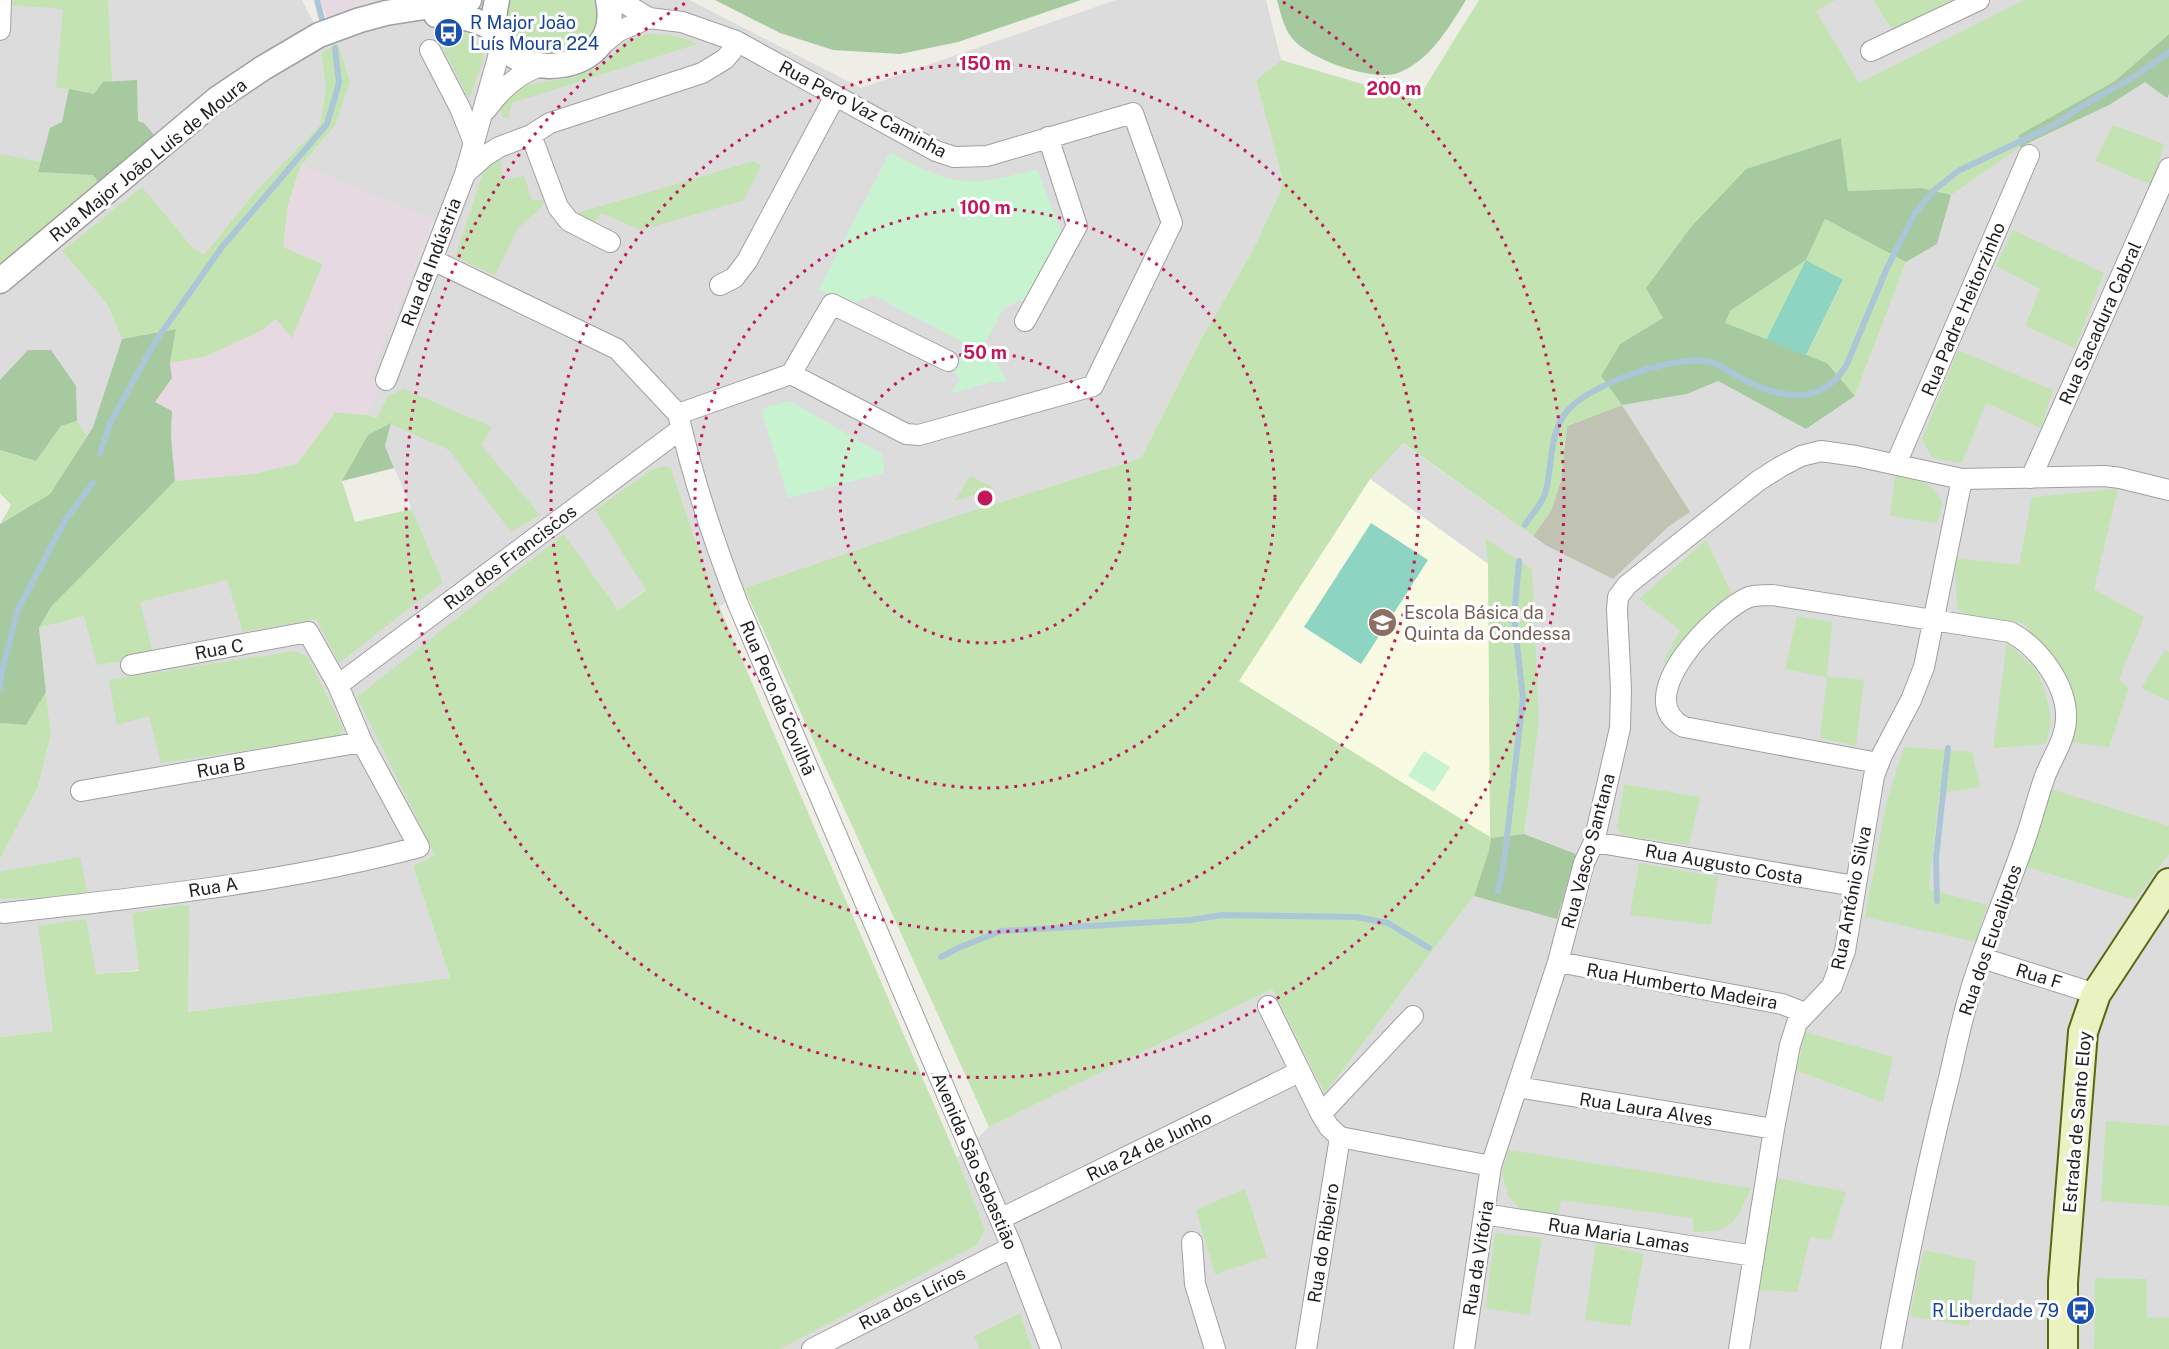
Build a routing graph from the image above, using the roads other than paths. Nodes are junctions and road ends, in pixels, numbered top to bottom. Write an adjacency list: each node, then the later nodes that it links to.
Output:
1 (1, 0): 9 (street)
2 (469, 0): 7 (street, Rua Major João Luís de Moura)
3 (497, 0): 10 (street)
4 (608, 0): 12 (street)
5 (619, 0): 8 (street)
6 (1979, 0): 14 (street)
7 (404, 12): 10 (street, Rua Major João Luís de Moura); 26 (street, Rua Major João Luís de Moura)
8 (649, 18): 11 (street, Rua Pero Vaz Caminha); 12 (street)
9 (0, 30)
10 (497, 35): 15 (street, Rua Major João Luís de Moura); 17 (street, Rua da Indústria)
11 (736, 41): 16 (street, Rua Pero Vaz Caminha); 18 (street)
12 (599, 46): 15 (street)
13 (430, 50): 20 (street)
14 (1871, 51)
15 (544, 65): 17 (street, Rua da Indústria)
16 (835, 96): 19 (street, Rua Pero Vaz Caminha); 27 (street)
17 (483, 114): 20 (street, Rua da Indústria)
18 (531, 135): 23 (street); 24 (street)
19 (1048, 137): 28 (street); 30 (street, Rua Pero Vaz Caminha)
20 (474, 143): 23 (street, Rua da Indústria)
21 (2029, 155): 33 (street, Rua Padre Heitorzinho)
22 (2169, 168): 35 (street, Rua Sacadura Cabral)
23 (465, 174): 25 (street, Rua da Indústria)
24 (610, 242)
25 (432, 260): 31 (street, Rua da Indústria); 32 (street)
26 (0, 281)
27 (720, 285)
28 (1025, 321)
29 (948, 361): 30 (street)
30 (790, 374): 32 (street, Rua dos Franciscos)
31 (386, 380)
32 (680, 422): 39 (street, Rua dos Franciscos); 49 (street, Rua Pero da Covilhã)
33 (1896, 464): 34 (street, Rua Vasco Santana); 43 (street, Rua Vasco Santana)
34 (1962, 478): 35 (street, Rua Vasco Santana); 37 (street, Rua António Silva)
35 (2031, 478): 36 (street, Rua Vasco Santana)
36 (2169, 490)
37 (1933, 620): 41 (street, Rua António Silva); 41 (street, Rua dos Eucaliptos); 47 (street, Rua dos Eucaliptos)
38 (131, 665): 39 (street, Rua C)
39 (338, 685): 40 (street)
40 (362, 742): 42 (street, Rua B); 46 (street, Rua A)
41 (1878, 763): 45 (street, Rua António Silva)
42 (81, 791)
43 (1594, 842): 45 (street, Rua Augusto Costa); 48 (street, Rua Vasco Santana)
44 (2169, 883): 50 (main road, Estrada de Santo Eloy)
45 (1855, 886): 52 (street, Rua António Silva)
46 (4, 913)
47 (1982, 958): 50 (street, Rua F); 71 (street, Rua dos Eucaliptos)
48 (1558, 962): 52 (street, Rua Humberto Madeira); 55 (street, Rua Vasco Santana)
49 (896, 975): 61 (street, Avenida São Sebastião)
50 (2096, 994): 72 (main road, Estrada de Santo Eloy)
51 (1268, 1006): 54 (street)
52 (1805, 1013): 57 (street, Rua António Silva)
53 (1413, 1016): 56 (street)
54 (1299, 1072): 56 (street); 61 (street, Rua 24 de Junho)
55 (1517, 1088): 57 (street, Rua Laura Alves); 59 (street, Rua Vasco Santana)
56 (1321, 1114): 58 (street)
57 (1774, 1129): 64 (street, Rua António Silva)
58 (1340, 1137): 59 (street); 68 (street, Rua do Ribeiro)
59 (1491, 1166): 60 (street, Rua da Vitória)
60 (1484, 1214): 64 (street, Rua Maria Lamas); 69 (street, Rua da Vitória)
61 (1000, 1219): 63 (street, Avenida São Sebastião)
62 (1192, 1242): 67 (street)
63 (1012, 1247): 65 (street, Rua dos Lírios); 66 (street, Avenida São Sebastião)
64 (1754, 1256): 70 (street, Rua António Silva)
65 (812, 1349)
66 (1051, 1349)
67 (1215, 1349)
68 (1306, 1349)
69 (1464, 1349)
70 (1739, 1349)
71 (1891, 1349)
72 (2063, 1349)

